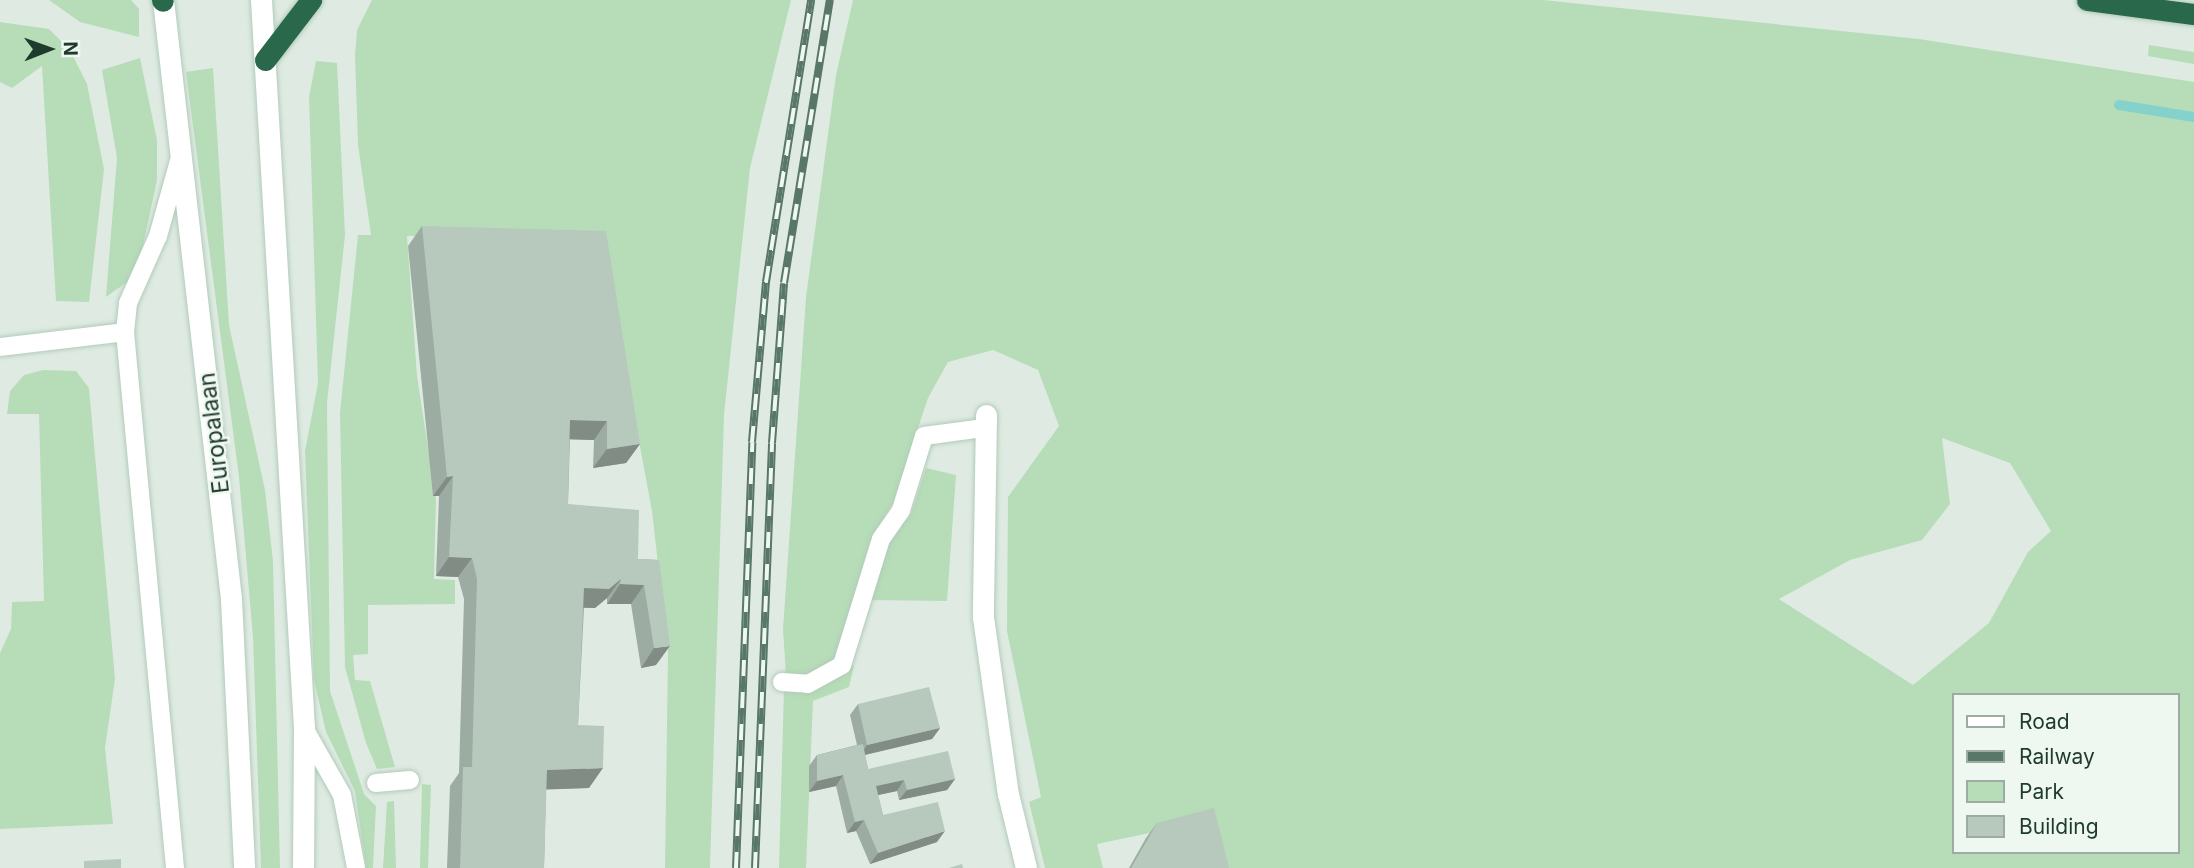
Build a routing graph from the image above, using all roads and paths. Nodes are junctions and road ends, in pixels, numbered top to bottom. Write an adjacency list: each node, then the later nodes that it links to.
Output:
1 (163, 0): 7 (main road, Europalaan)
2 (261, 0): 6 (main road)
3 (311, 0): 6 (highway)
4 (2087, 0): 5 (highway)
5 (2194, 14)
6 (265, 60): 12 (main road)
7 (179, 161): 8 (lane); 16 (main road, Europalaan)
8 (125, 332): 9 (lane); 15 (lane)
9 (0, 347)
10 (985, 421): 11 (lane); 19 (main road)
11 (782, 682)
12 (304, 728): 17 (main road); 18 (lane)
13 (410, 780): 14 (lane)
14 (376, 783)
15 (175, 868)
16 (244, 868)
17 (303, 868)
18 (356, 868)
19 (1026, 868)

